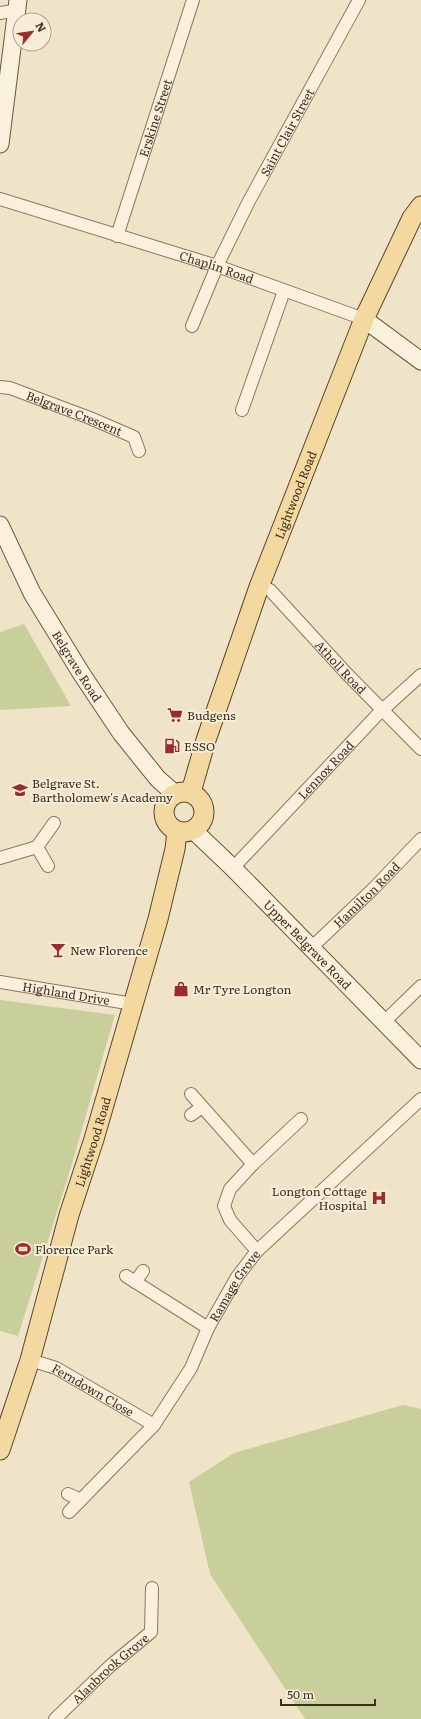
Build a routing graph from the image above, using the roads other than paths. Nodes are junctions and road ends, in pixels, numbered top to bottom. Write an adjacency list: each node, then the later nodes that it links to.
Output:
1 (193, 0): 8 (street, Erskine Street)
2 (359, 0): 9 (street, Saint Clair Street)
3 (18, 5): 4 (street); 5 (main road)
4 (0, 13)
5 (0, 144)
6 (0, 199): 8 (street, Chaplin Road)
7 (421, 206): 11 (main road, Lightwood Road)
8 (116, 236): 9 (street, Chaplin Road)
9 (216, 266): 10 (street, Chaplin Road); 12 (street, Saint Clair Street)
10 (284, 291): 11 (street, Chaplin Road); 15 (street)
11 (364, 319): 13 (main road, Chaplin Road); 18 (main road, Lightwood Road)
12 (192, 326)
13 (421, 361)
14 (0, 387): 16 (street, Belgrave Crescent)
15 (242, 410)
16 (139, 451)
17 (0, 525): 22 (main road, Belgrave Road)
18 (259, 587): 20 (street, Atholl Road); 22 (main road, Lightwood Road)
19 (421, 675): 20 (street, Lennox Road)
20 (383, 711): 21 (street, Atholl Road); 29 (street, Lennox Road)
21 (421, 749)
22 (183, 793): 24 (main road); 24 (main road)
23 (54, 823): 26 (street)
24 (185, 831): 29 (main road, Upper Belgrave Road); 33 (main road, Lightwood Road)
25 (421, 839): 30 (street, Hamilton Road)
26 (37, 846): 27 (street); 28 (street)
27 (0, 858)
28 (48, 866)
29 (233, 868): 30 (main road, Upper Belgrave Road)
30 (311, 948): 34 (main road, Upper Belgrave Road)
31 (0, 982): 33 (street, Highland Drive)
32 (421, 986): 34 (street)
33 (132, 1004): 45 (main road, Lightwood Road)
34 (384, 1022): 35 (main road, Upper Belgrave Road)
35 (421, 1060)
36 (191, 1094): 38 (street)
37 (421, 1099): 42 (street, Ramage Grove)
38 (202, 1107): 39 (street); 41 (street)
39 (191, 1115)
40 (302, 1119): 41 (street)
41 (253, 1164): 42 (street)
42 (257, 1251): 44 (street, Ramage Grove)
43 (142, 1271): 44 (street)
44 (208, 1328): 46 (street, Ramage Grove)
45 (30, 1360): 46 (street, Ferndown Close); 47 (main road, Lightwood Road)
46 (154, 1425): 49 (street, Ramage Grove)
47 (0, 1450)
48 (68, 1494): 49 (street)
49 (81, 1500): 50 (street, Ramage Grove)
50 (69, 1512)
51 (152, 1588): 52 (street, Alanbrook Grove)
52 (56, 1719)

